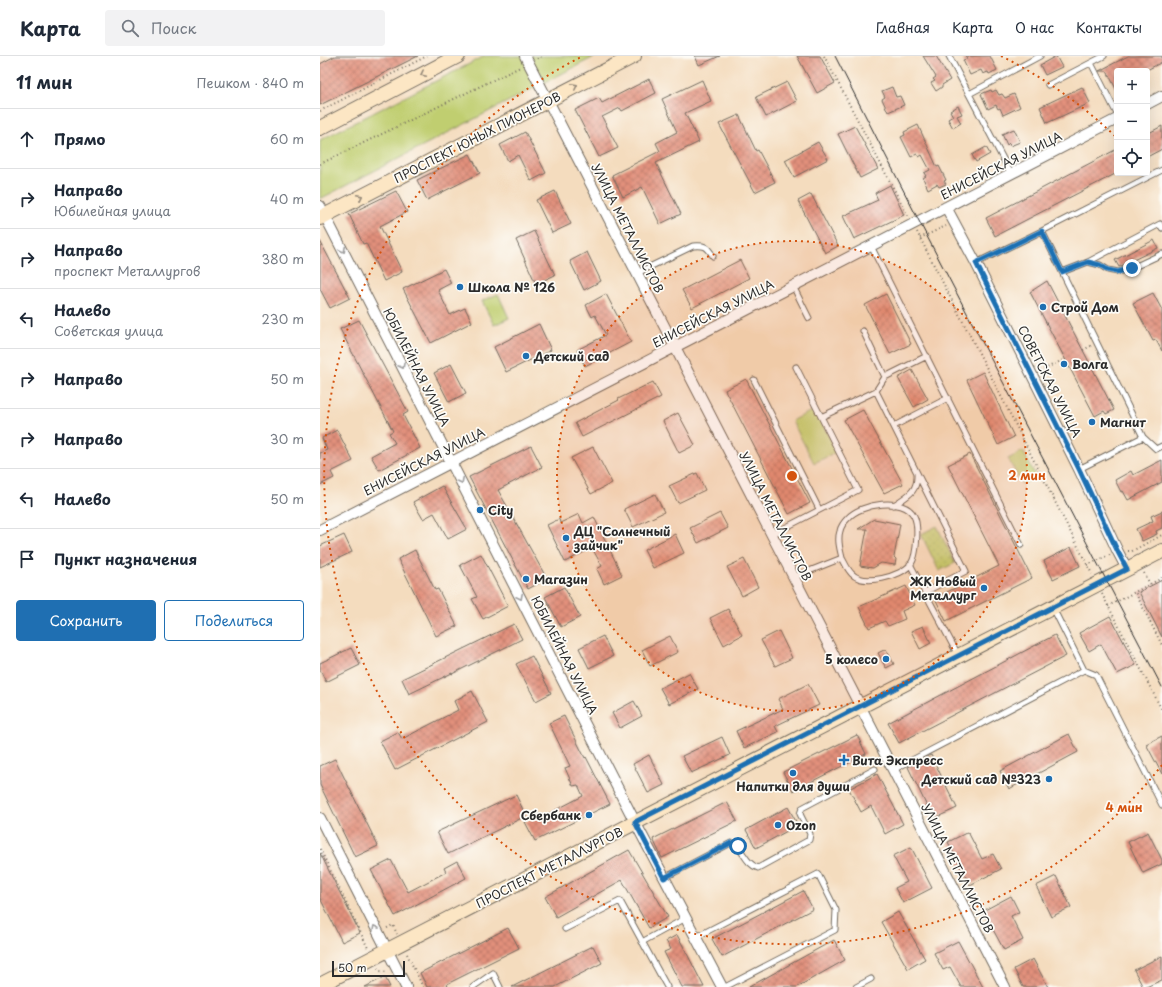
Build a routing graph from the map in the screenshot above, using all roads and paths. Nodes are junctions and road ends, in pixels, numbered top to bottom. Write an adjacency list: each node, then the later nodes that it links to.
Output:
1 (427, 56): 17 (path)
2 (542, 56): 9 (path)
3 (634, 56): 14 (street, ПРОСПЕКТ ЮНЫХ ПИОНЕРОВ, one-way to 3)
4 (824, 56): 26 (path)
5 (949, 56): 12 (lane)
6 (1040, 56): 12 (lane)
7 (1104, 56): 10 (lane)
8 (453, 57): 19 (street, one-way to 19)
9 (527, 60): 14 (street, УЛИЦА МЕТАЛЛИСТОВ); 20 (path)
10 (1091, 63): 11 (lane); 16 (lane)
11 (1048, 85)
12 (969, 94): 22 (lane)
13 (1162, 96): 15 (street)
14 (548, 100): 24 (street, ПРОСПЕКТ ЮНЫХ ПИОНЕРОВ, one-way to 14); 36 (street, УЛИЦА МЕТАЛЛИСТОВ)
15 (1150, 102)
16 (1114, 108)
17 (320, 111)
18 (1114, 122): 22 (street, ЕНИСЕЙСКАЯ УЛИЦА)
19 (320, 128)
20 (320, 164)
21 (1162, 170): 28 (lane)
22 (1011, 174): 23 (street, ЕНИСЕЙСКАЯ УЛИЦА)
23 (946, 207): 25 (street, СОВЕТСКАЯ УЛИЦА); 26 (street, ЕНИСЕЙСКАЯ УЛИЦА)
24 (322, 213): 53 (street, ЮБИЛЕЙНАЯ УЛИЦА, one-way to 53)
25 (953, 222): 29 (path); 34 (street, СОВЕТСКАЯ УЛИЦА)
26 (913, 224): 29 (path); 30 (street, ЕНИСЕЙСКАЯ УЛИЦА)
27 (1162, 228): 33 (lane)
28 (1042, 231): 34 (lane); 35 (lane)
29 (920, 238): 66 (path)
30 (871, 246): 37 (street, ЕНИСЕЙСКАЯ УЛИЦА); 41 (lane)
31 (1162, 254): 33 (lane)
32 (713, 256): 36 (lane)
33 (1088, 262): 35 (lane)
34 (976, 263): 44 (street, СОВЕТСКАЯ УЛИЦА)
35 (1062, 272): 51 (lane)
36 (637, 273): 40 (street, УЛИЦА МЕТАЛЛИСТОВ)
37 (793, 286): 38 (lane); 40 (street, ЕНИСЕЙСКАЯ УЛИЦА)
38 (809, 318)
39 (862, 331): 45 (lane)
40 (675, 347): 53 (street, ЕНИСЕЙСКАЯ УЛИЦА); 59 (street, УЛИЦА МЕТАЛЛИСТОВ)
41 (927, 356): 45 (lane); 48 (lane)
42 (1065, 359): 44 (path)
43 (796, 368): 49 (lane)
44 (1032, 375): 54 (street, СОВЕТСКАЯ УЛИЦА)
45 (885, 377): 47 (lane)
46 (754, 380): 57 (lane)
47 (876, 391): 49 (lane); 50 (lane)
48 (948, 398): 50 (lane); 61 (lane)
49 (821, 417): 57 (lane)
50 (894, 426): 55 (lane)
51 (1144, 437): 52 (lane); 54 (lane)
52 (1162, 446)
53 (451, 462): 58 (street, ЕНИСЕЙСКАЯ УЛИЦА); 82 (street, ЮБИЛЕЙНАЯ УЛИЦА, one-way to 82)
54 (1079, 469): 67 (street, СОВЕТСКАЯ УЛИЦА)
55 (917, 472): 56 (lane); 70 (lane)
56 (894, 505): 64 (lane); 65 (lane)
57 (820, 509): 59 (lane)
58 (320, 530)
59 (772, 535): 68 (street, УЛИЦА МЕТАЛЛИСТОВ)
60 (1162, 535): 62 (path)
61 (1021, 545)
62 (1132, 551)
63 (1162, 551): 67 (street, ПРОСПЕКТ МЕТАЛЛУРГОВ)
64 (842, 558): 65 (lane); 68 (lane)
65 (910, 564): 70 (lane)
66 (1087, 565)
67 (1127, 569): 72 (street, ПРОСПЕКТ МЕТАЛЛУРГОВ)
68 (794, 577): 76 (street, УЛИЦА МЕТАЛЛИСТОВ)
69 (1162, 578): 71 (path)
70 (925, 592): 74 (lane)
71 (1135, 592): 73 (path); 77 (path)
72 (1052, 607): 74 (street, ПРОСПЕКТ МЕТАЛЛУРГОВ); 75 (lane)
73 (1162, 645)
74 (958, 656): 76 (street, ПРОСПЕКТ МЕТАЛЛУРГОВ)
75 (1084, 670): 79 (lane); 80 (lane)
76 (860, 706): 79 (street, УЛИЦА МЕТАЛЛИСТОВ); 82 (street, ПРОСПЕКТ МЕТАЛЛУРГОВ)
77 (1162, 710)
78 (875, 769): 84 (lane)
79 (893, 770): 100 (street, УЛИЦА МЕТАЛЛИСТОВ)
80 (1162, 805)
81 (320, 818): 89 (street, one-way to 81)
82 (635, 822): 84 (street, ЮБИЛЕЙНАЯ УЛИЦА); 89 (street, ПРОСПЕКТ МЕТАЛЛУРГОВ)
83 (320, 849): 90 (path)
84 (664, 878): 85 (street, ЮБИЛЕЙНАЯ УЛИЦА)
85 (686, 918): 87 (street, ЮБИЛЕЙНАЯ УЛИЦА); 88 (lane)
86 (565, 929): 88 (lane)
87 (696, 937): 98 (street, ЮБИЛЕЙНАЯ УЛИЦА); 98 (lane)
88 (642, 942): 97 (lane)
89 (387, 950): 90 (street, ПРОСПЕКТ МЕТАЛЛУРГОВ); 94 (street)
90 (373, 957): 91 (path); 93 (street, ПРОСПЕКТ МЕТАЛЛУРГОВ)
91 (391, 977)
92 (871, 979): 99 (lane)
93 (320, 985)
94 (406, 987)
95 (473, 987): 96 (lane)
96 (500, 987)
97 (667, 987)
98 (723, 987)
99 (856, 987)
100 (1005, 987)

